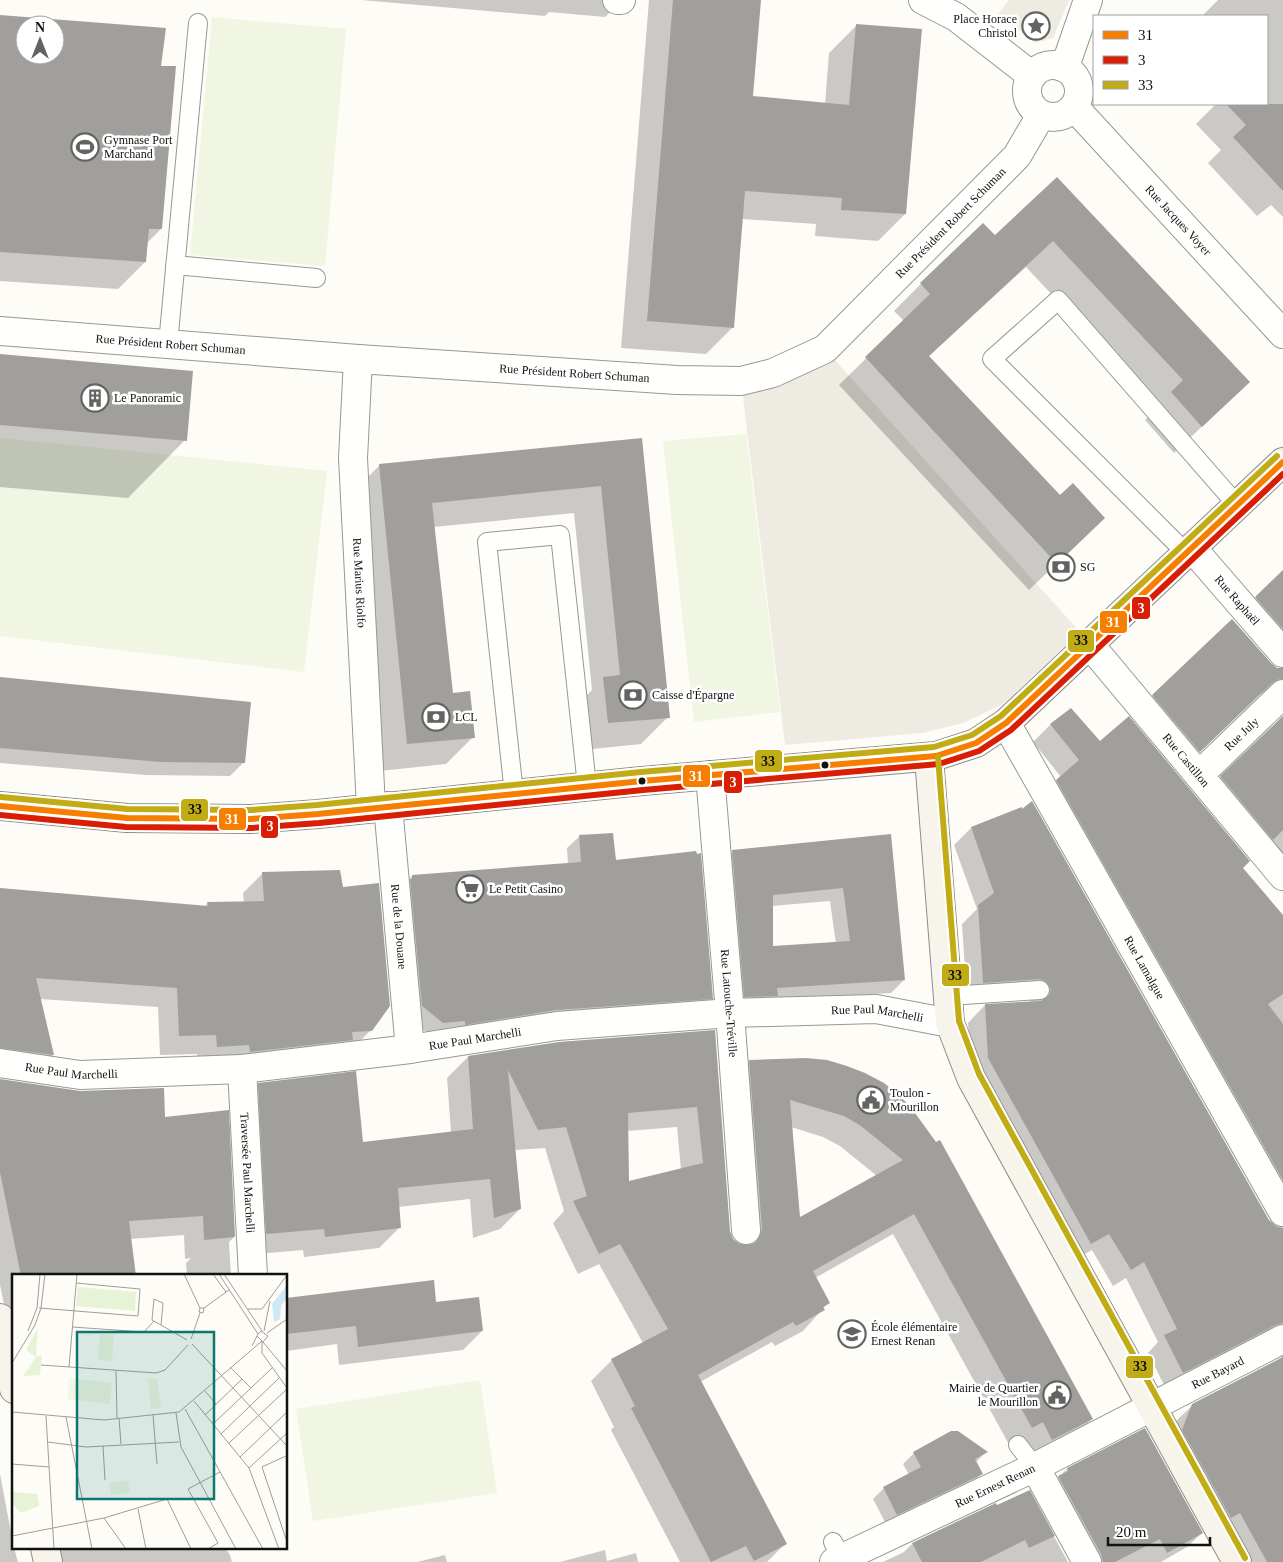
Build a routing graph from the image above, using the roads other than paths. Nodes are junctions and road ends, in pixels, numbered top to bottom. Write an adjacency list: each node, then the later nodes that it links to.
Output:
1 (617, 0): 2 (street)
2 (621, 0)
3 (923, 0): 7 (street)
4 (1088, 0): 6 (street)
5 (198, 23): 10 (lane)
6 (1062, 67): 7 (street); 8 (street)
7 (1031, 75): 9 (street)
8 (1074, 107): 9 (street); 13 (street, Rue Jacques Voyer)
9 (1041, 115): 15 (street, Rue Président Robert Schuman)
10 (175, 265): 11 (lane); 14 (lane)
11 (316, 278)
12 (0, 331): 14 (street, Rue Président Robert Schuman)
13 (1283, 334)
14 (168, 344): 15 (street, Rue Président Robert Schuman)
15 (358, 359): 29 (street, Rue Marius Riolfo)
16 (1283, 462): 17 (main road)
17 (1237, 505): 18 (main road); 18 (lane)
18 (1189, 550): 19 (main road); 20 (street, Rue Raphaël)
19 (1090, 645): 22 (main road); 25 (street, Rue Castillon)
20 (1283, 653)
21 (1283, 694): 25 (street, Rue July)
22 (1006, 723): 23 (main road); 38 (street, Rue Lamalgue)
23 (929, 758): 24 (main road); 32 (main road)
24 (710, 775): 26 (main road); 33 (street, Rue Latouche-Tréville)
25 (1199, 775): 30 (street, Rue Castillon)
26 (587, 786): 27 (main road); 27 (lane)
27 (514, 794): 29 (main road)
28 (0, 806): 29 (main road)
29 (379, 807): 35 (street, Rue de la Douane)
30 (1279, 864)
31 (1040, 990): 32 (lane)
32 (948, 996): 34 (main road)
33 (730, 1013): 34 (street, Rue Paul Marchelli); 35 (street, Rue Paul Marchelli); 39 (street, Rue Latouche-Tréville)
34 (950, 1023): 44 (main road)
35 (410, 1049): 37 (street, Rue Paul Marchelli)
36 (0, 1062): 37 (street, Rue Paul Marchelli)
37 (242, 1069): 40 (street, Traversée Paul Marchelli)
38 (1283, 1212)
39 (746, 1230)
40 (253, 1274)
41 (0, 1318): 43 (main road)
42 (1283, 1339): 44 (street, Rue Bayard)
43 (12, 1378)
44 (1153, 1407): 46 (street, Rue Ernest Renan); 49 (main road)
45 (1018, 1444): 46 (lane)
46 (1035, 1467): 47 (street, Rue Ernest Renan); 48 (street)
47 (838, 1556)
48 (1087, 1562)
49 (1237, 1562)

